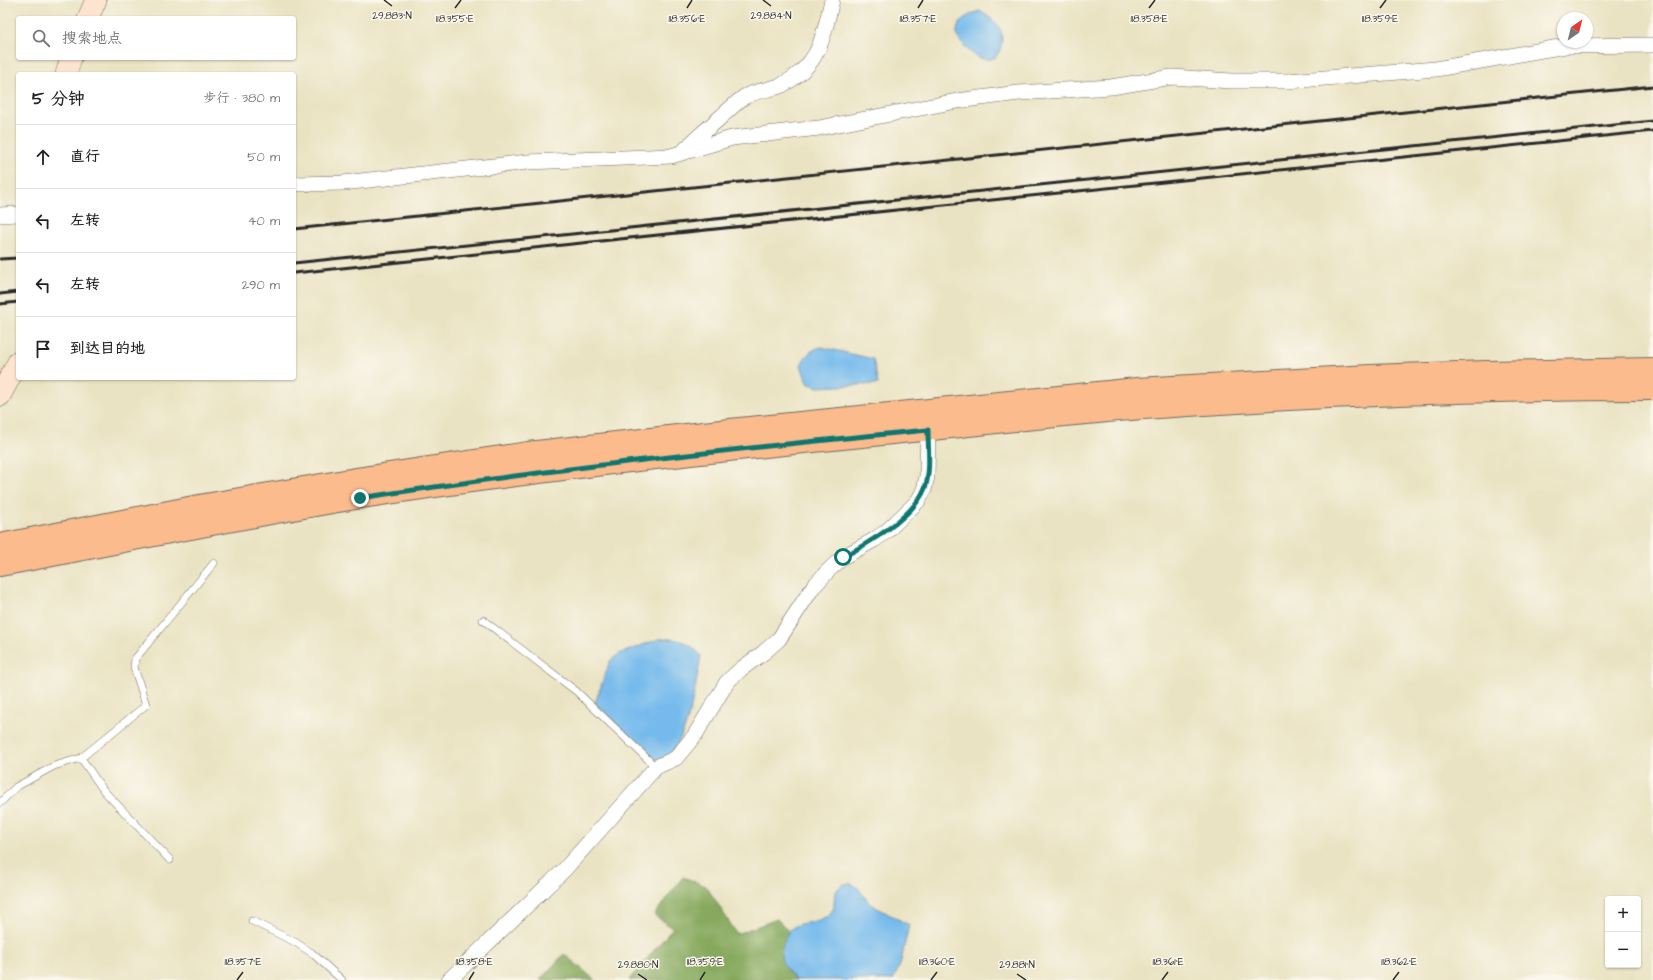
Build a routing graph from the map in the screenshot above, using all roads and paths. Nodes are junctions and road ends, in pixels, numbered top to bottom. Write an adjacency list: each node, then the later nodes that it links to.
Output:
1 (96, 0): 3 (street)
2 (832, 0): 7 (street)
3 (89, 16)
4 (1653, 45): 7 (street)
5 (70, 60): 6 (street)
6 (67, 72)
7 (682, 153): 8 (street)
8 (296, 184)
9 (16, 214): 10 (street)
10 (0, 215)
11 (16, 366): 14 (street)
12 (1653, 369): 16 (main road)
13 (1653, 389): 15 (main road)
14 (0, 396)
15 (928, 430): 18 (main road); 21 (street)
16 (0, 545)
17 (214, 563): 20 (lane)
18 (0, 565)
19 (483, 620): 21 (lane)
20 (81, 758): 22 (lane); 23 (lane)
21 (656, 768): 26 (street)
22 (0, 803)
23 (170, 860)
24 (252, 920): 25 (lane)
25 (342, 980)
26 (449, 980)

